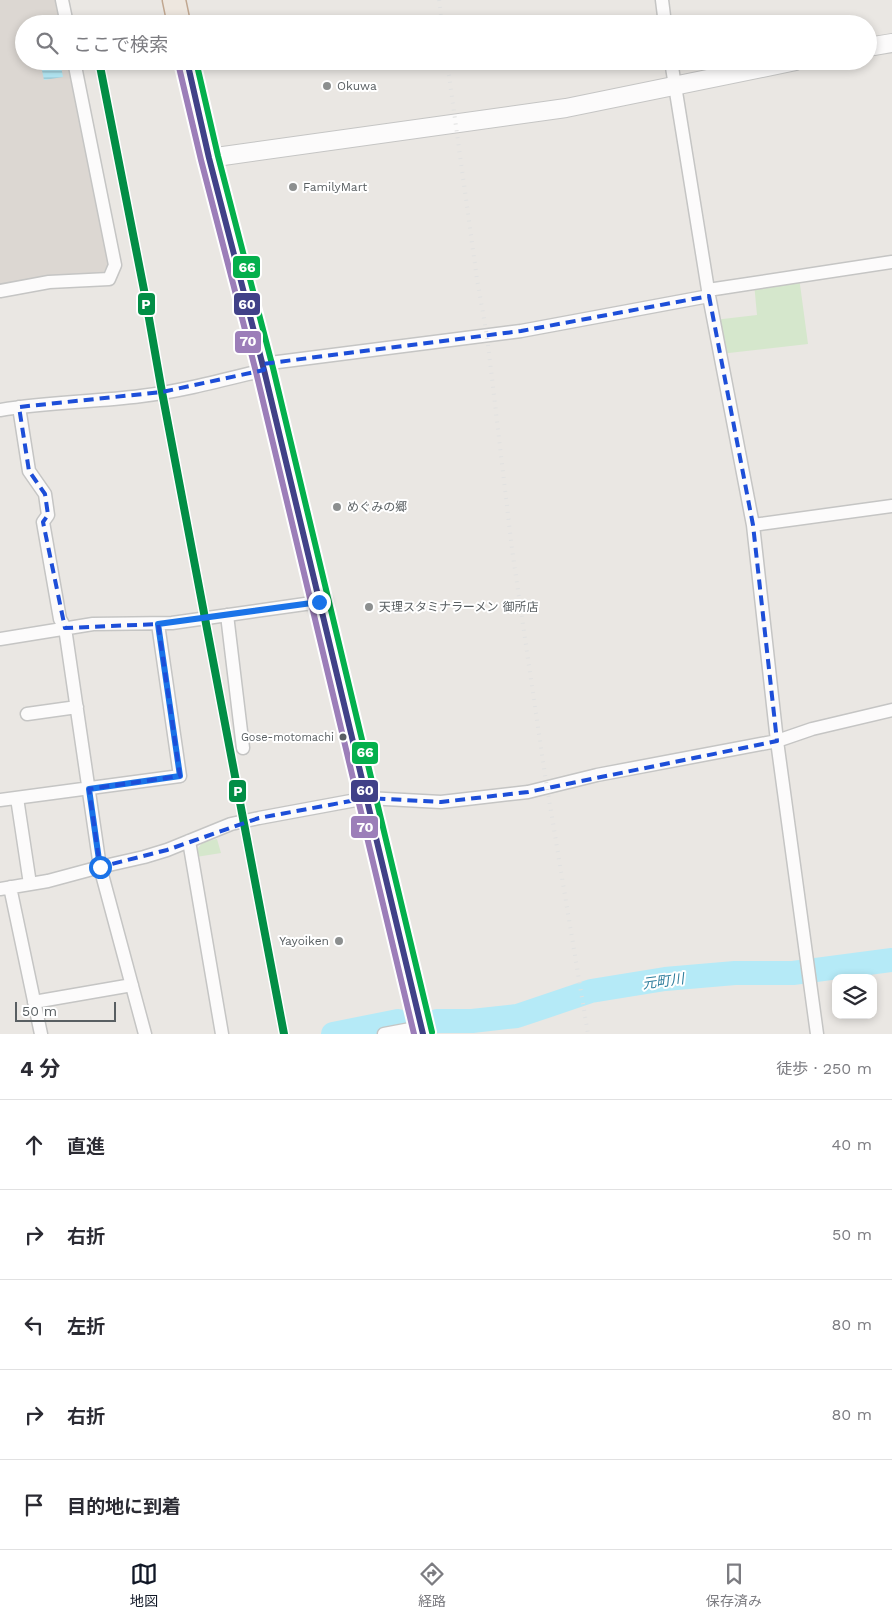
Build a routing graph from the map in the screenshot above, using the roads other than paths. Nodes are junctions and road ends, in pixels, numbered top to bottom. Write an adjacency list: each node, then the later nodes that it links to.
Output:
1 (62, 0): 3 (street)
2 (662, 0): 4 (street)
3 (65, 15)
4 (664, 15)
5 (892, 42): 6 (street)
6 (877, 45)
7 (76, 70): 14 (street)
8 (189, 70): 12 (highway)
9 (672, 70): 11 (street)
10 (751, 70): 11 (street)
11 (675, 85): 12 (street); 15 (street)
12 (209, 158): 16 (highway)
13 (892, 262): 15 (street)
14 (0, 290)
15 (709, 293): 16 (street); 20 (street)
16 (263, 367): 17 (street); 21 (highway)
17 (19, 407): 18 (street); 24 (street)
18 (0, 410)
19 (892, 506): 20 (street)
20 (753, 525): 29 (street)
21 (319, 602): 22 (street); 33 (highway)
22 (227, 615): 23 (street); 30 (street)
23 (158, 624): 24 (street); 31 (street)
24 (65, 628): 25 (street); 26 (street)
25 (0, 640)
26 (76, 707): 28 (street); 31 (street)
27 (892, 710): 29 (street)
28 (26, 714)
29 (777, 740): 33 (street); 46 (street)
30 (243, 748)
31 (89, 789): 32 (street); 36 (street)
32 (17, 798): 34 (street); 37 (street)
33 (367, 798): 35 (street); 41 (highway)
34 (0, 800)
35 (189, 841): 36 (street); 44 (street)
36 (100, 867): 37 (street); 39 (street)
37 (30, 884): 38 (street)
38 (5, 888): 40 (street)
39 (132, 985): 40 (street); 43 (street)
40 (34, 1002): 42 (street)
41 (422, 1030): 45 (street)
42 (41, 1034)
43 (145, 1034)
44 (222, 1034)
45 (384, 1034)
46 (817, 1034)

